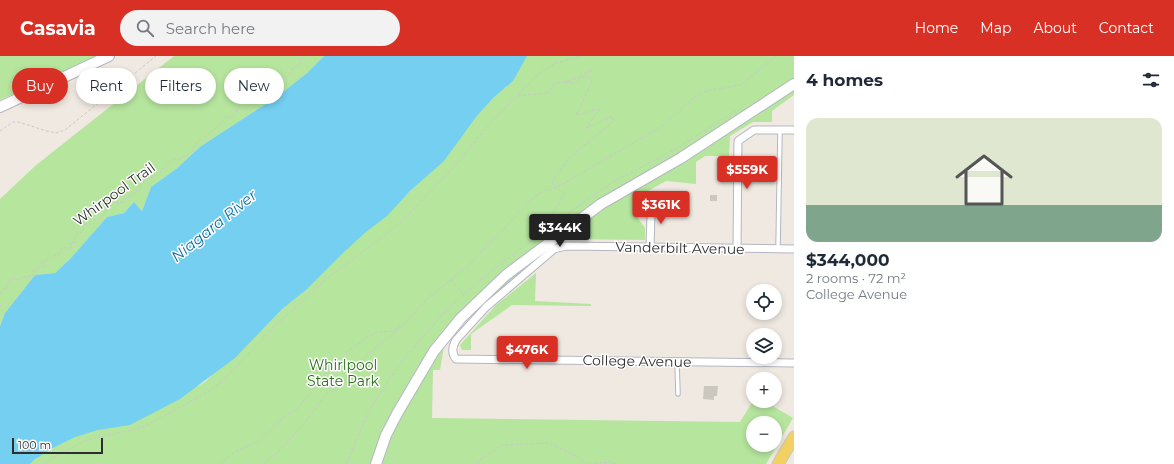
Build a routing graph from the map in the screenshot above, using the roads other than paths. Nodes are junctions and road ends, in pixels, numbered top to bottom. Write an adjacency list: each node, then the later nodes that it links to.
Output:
1 (108, 56): 3 (main road)
2 (794, 84): 16 (main road)
3 (0, 106)
4 (780, 130): 5 (street); 9 (street); 10 (lane)
5 (794, 130)
6 (648, 208): 8 (street)
7 (566, 246): 8 (street, Vanderbilt Avenue); 12 (street, College Avenue)
8 (650, 247): 9 (street, Vanderbilt Avenue)
9 (737, 249): 10 (street, Vanderbilt Avenue)
10 (778, 249): 11 (street, Vanderbilt Avenue)
11 (794, 249)
12 (677, 362): 13 (street, College Avenue); 14 (lane)
13 (794, 363)
14 (678, 394)
15 (794, 436): 17 (main road)
16 (376, 464)
17 (778, 464)

